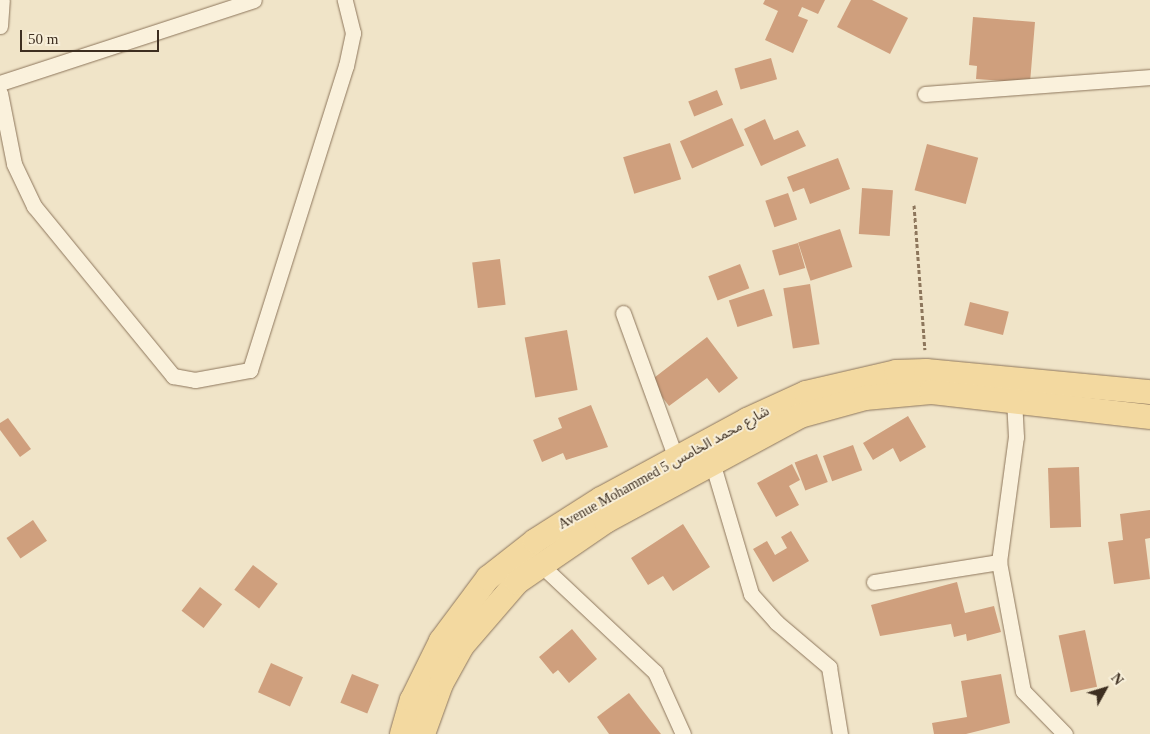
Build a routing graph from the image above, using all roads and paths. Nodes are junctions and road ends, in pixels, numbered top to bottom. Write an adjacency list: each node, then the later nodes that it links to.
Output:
1 (1, 0): 4 (street)
2 (254, 0): 6 (street)
3 (345, 0): 7 (street)
4 (0, 26)
5 (1150, 77): 8 (street)
6 (0, 83)
7 (0, 93)
8 (925, 94)
9 (914, 205): 11 (path)
10 (623, 313): 15 (street)
11 (926, 371): 12 (main road, Avenue Mohammed 5 شارع محمد الخامس); 15 (main road, Avenue Mohammed 5 شارع محمد الخامس)
12 (1150, 392)
13 (1014, 402): 14 (main road, Avenue Mohammed 5 شارع محمد الخامس); 16 (main road, Avenue Mohammed 5 شارع محمد الخامس); 17 (street)
14 (1150, 417)
15 (676, 459): 21 (main road, Avenue Mohammed 5 شارع محمد الخامس)
16 (712, 462): 18 (main road, Avenue Mohammed 5 شارع محمد الخامس); 24 (street)
17 (999, 562): 19 (street); 20 (street)
18 (540, 564): 22 (main road, Avenue Mohammed 5 شارع محمد الخامس); 23 (street)
19 (874, 582)
20 (1055, 731)
21 (402, 734)
22 (423, 734)
23 (683, 734)
24 (840, 734)

